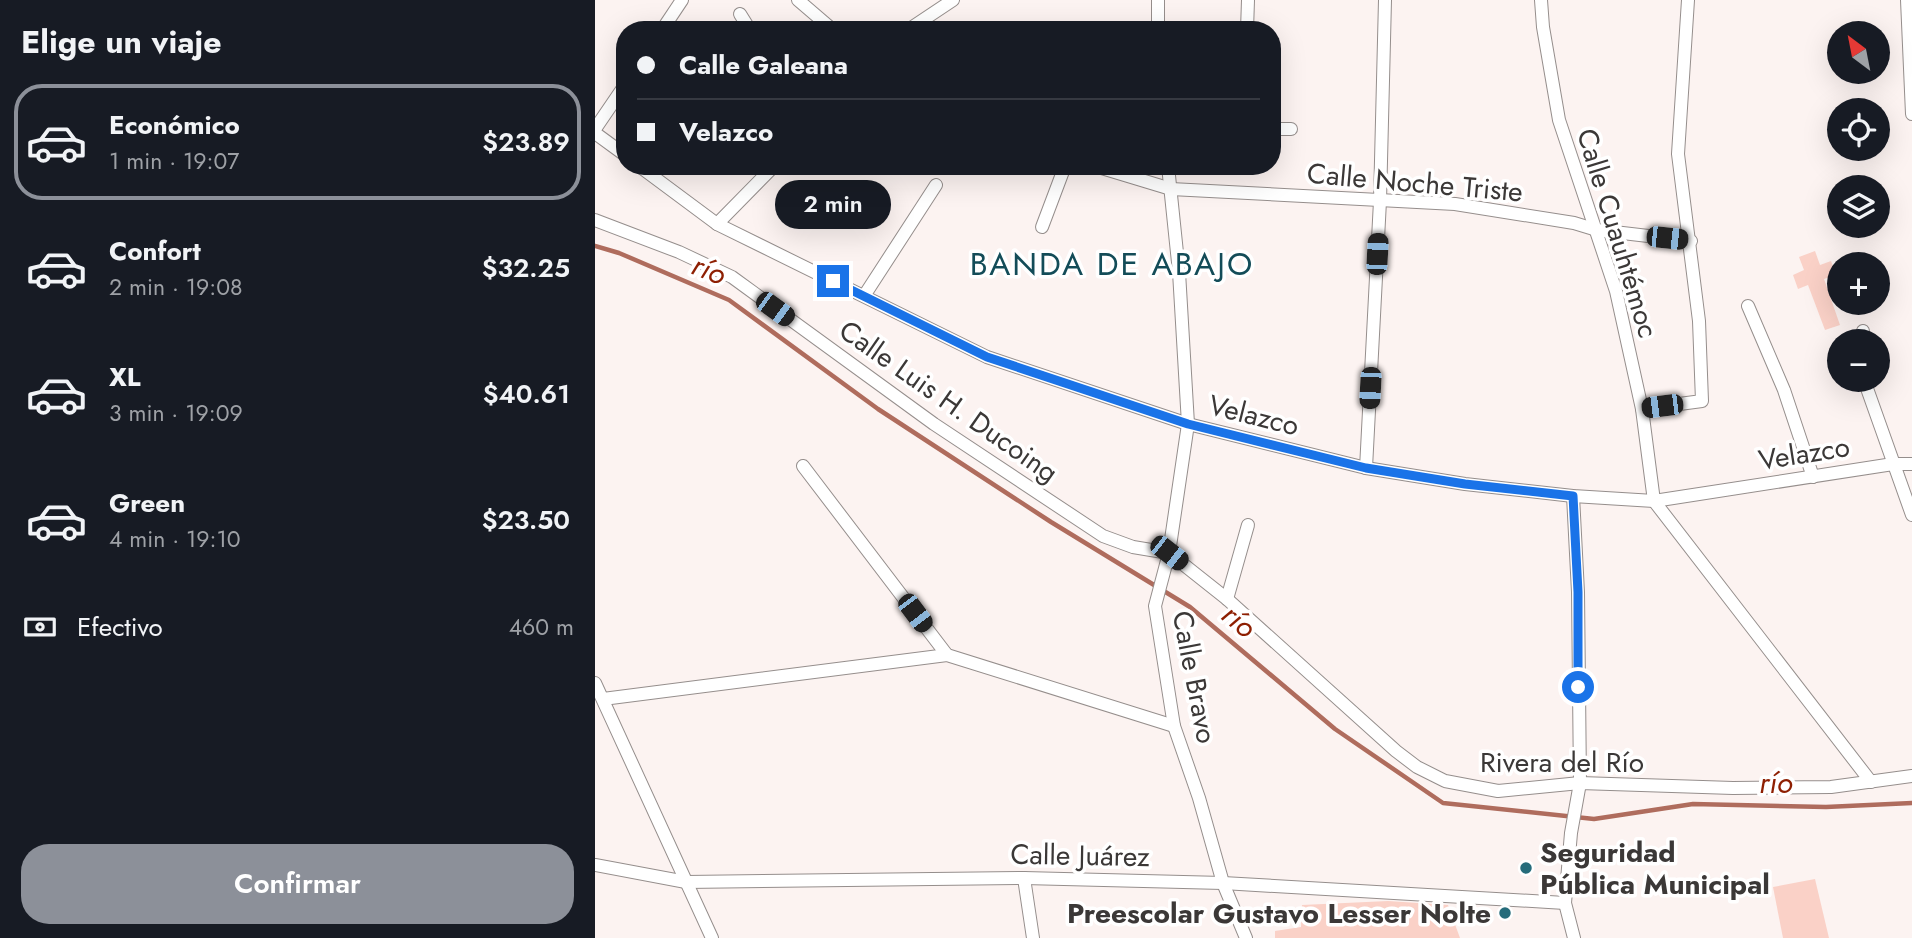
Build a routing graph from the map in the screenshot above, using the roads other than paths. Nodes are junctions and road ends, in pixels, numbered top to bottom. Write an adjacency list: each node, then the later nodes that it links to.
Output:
1 (682, 0): 11 (street)
2 (797, 0): 13 (street)
3 (953, 0): 14 (street)
4 (1158, 0): 15 (street)
5 (1248, 0): 16 (street)
6 (1385, 0): 30 (street)
7 (1541, 0): 34 (street, Calle Cuauhtémoc)
8 (1688, 0): 35 (street)
9 (1907, 0): 18 (street)
10 (740, 14): 12 (street)
11 (668, 21)
12 (744, 21)
13 (822, 21)
14 (922, 21)
15 (1158, 21)
16 (1247, 21)
17 (616, 99): 21 (street)
18 (1912, 114)
19 (1281, 129): 20 (street)
20 (1291, 129)
21 (595, 131): 22 (street)
22 (616, 148)
23 (651, 175): 32 (street, Velazco)
24 (765, 175): 32 (street)
25 (1062, 175): 33 (street)
26 (1125, 175): 29 (street, Calle Noche Triste)
27 (1169, 175): 29 (street, Calle Bravo)
28 (936, 185): 36 (street)
29 (1171, 189): 30 (street, Calle Noche Triste); 40 (street, Calle Bravo)
30 (1380, 201): 34 (street, Calle Noche Triste); 44 (street)
31 (595, 220): 50 (street, Calle Luis H. Ducoing)
32 (717, 225): 36 (street, Velazco)
33 (1042, 227)
34 (1597, 230): 35 (street, Calle Noche Triste); 39 (street, Calle Cuauhtémoc)
35 (1691, 241): 39 (street)
36 (864, 296): 40 (street, Velazco)
37 (1748, 306): 45 (street)
38 (1868, 392): 41 (street)
39 (1642, 409): 47 (street, Calle Cuauhtémoc)
40 (1188, 424): 44 (street, Velazco); 50 (street, Calle Bravo)
41 (1893, 464): 42 (street, Velazco); 45 (street, Velazco); 48 (street)
42 (1912, 464)
43 (803, 466): 52 (street)
44 (1366, 468): 46 (street, Velazco)
45 (1813, 477): 47 (street, Velazco)
46 (1573, 496): 47 (street, Velazco); 58 (street)
47 (1654, 501): 57 (street)
48 (1912, 515)
49 (1248, 525): 51 (street)
50 (1168, 557): 51 (street, Rivera del Río); 55 (street, Calle Bravo)
51 (1227, 599): 58 (street, Rivera del Río)
52 (947, 655): 54 (street); 55 (street)
53 (595, 683): 54 (street)
54 (603, 699): 61 (street)
55 (1174, 726): 62 (street, Calle Bravo)
56 (1912, 776): 57 (street, Rivera del Río)
57 (1871, 782): 58 (street, Rivera del Río)
58 (1579, 789): 63 (street)
59 (595, 865): 61 (street, Calle Juárez)
60 (1024, 878): 61 (street, Calle Juárez); 62 (street, Calle Juárez); 65 (street)
61 (686, 882): 64 (street)
62 (1223, 883): 63 (street, Calle Juárez); 66 (street, Calle Bravo)
63 (1565, 903): 67 (street)
64 (712, 938)
65 (1033, 938)
66 (1246, 938)
67 (1574, 938)

